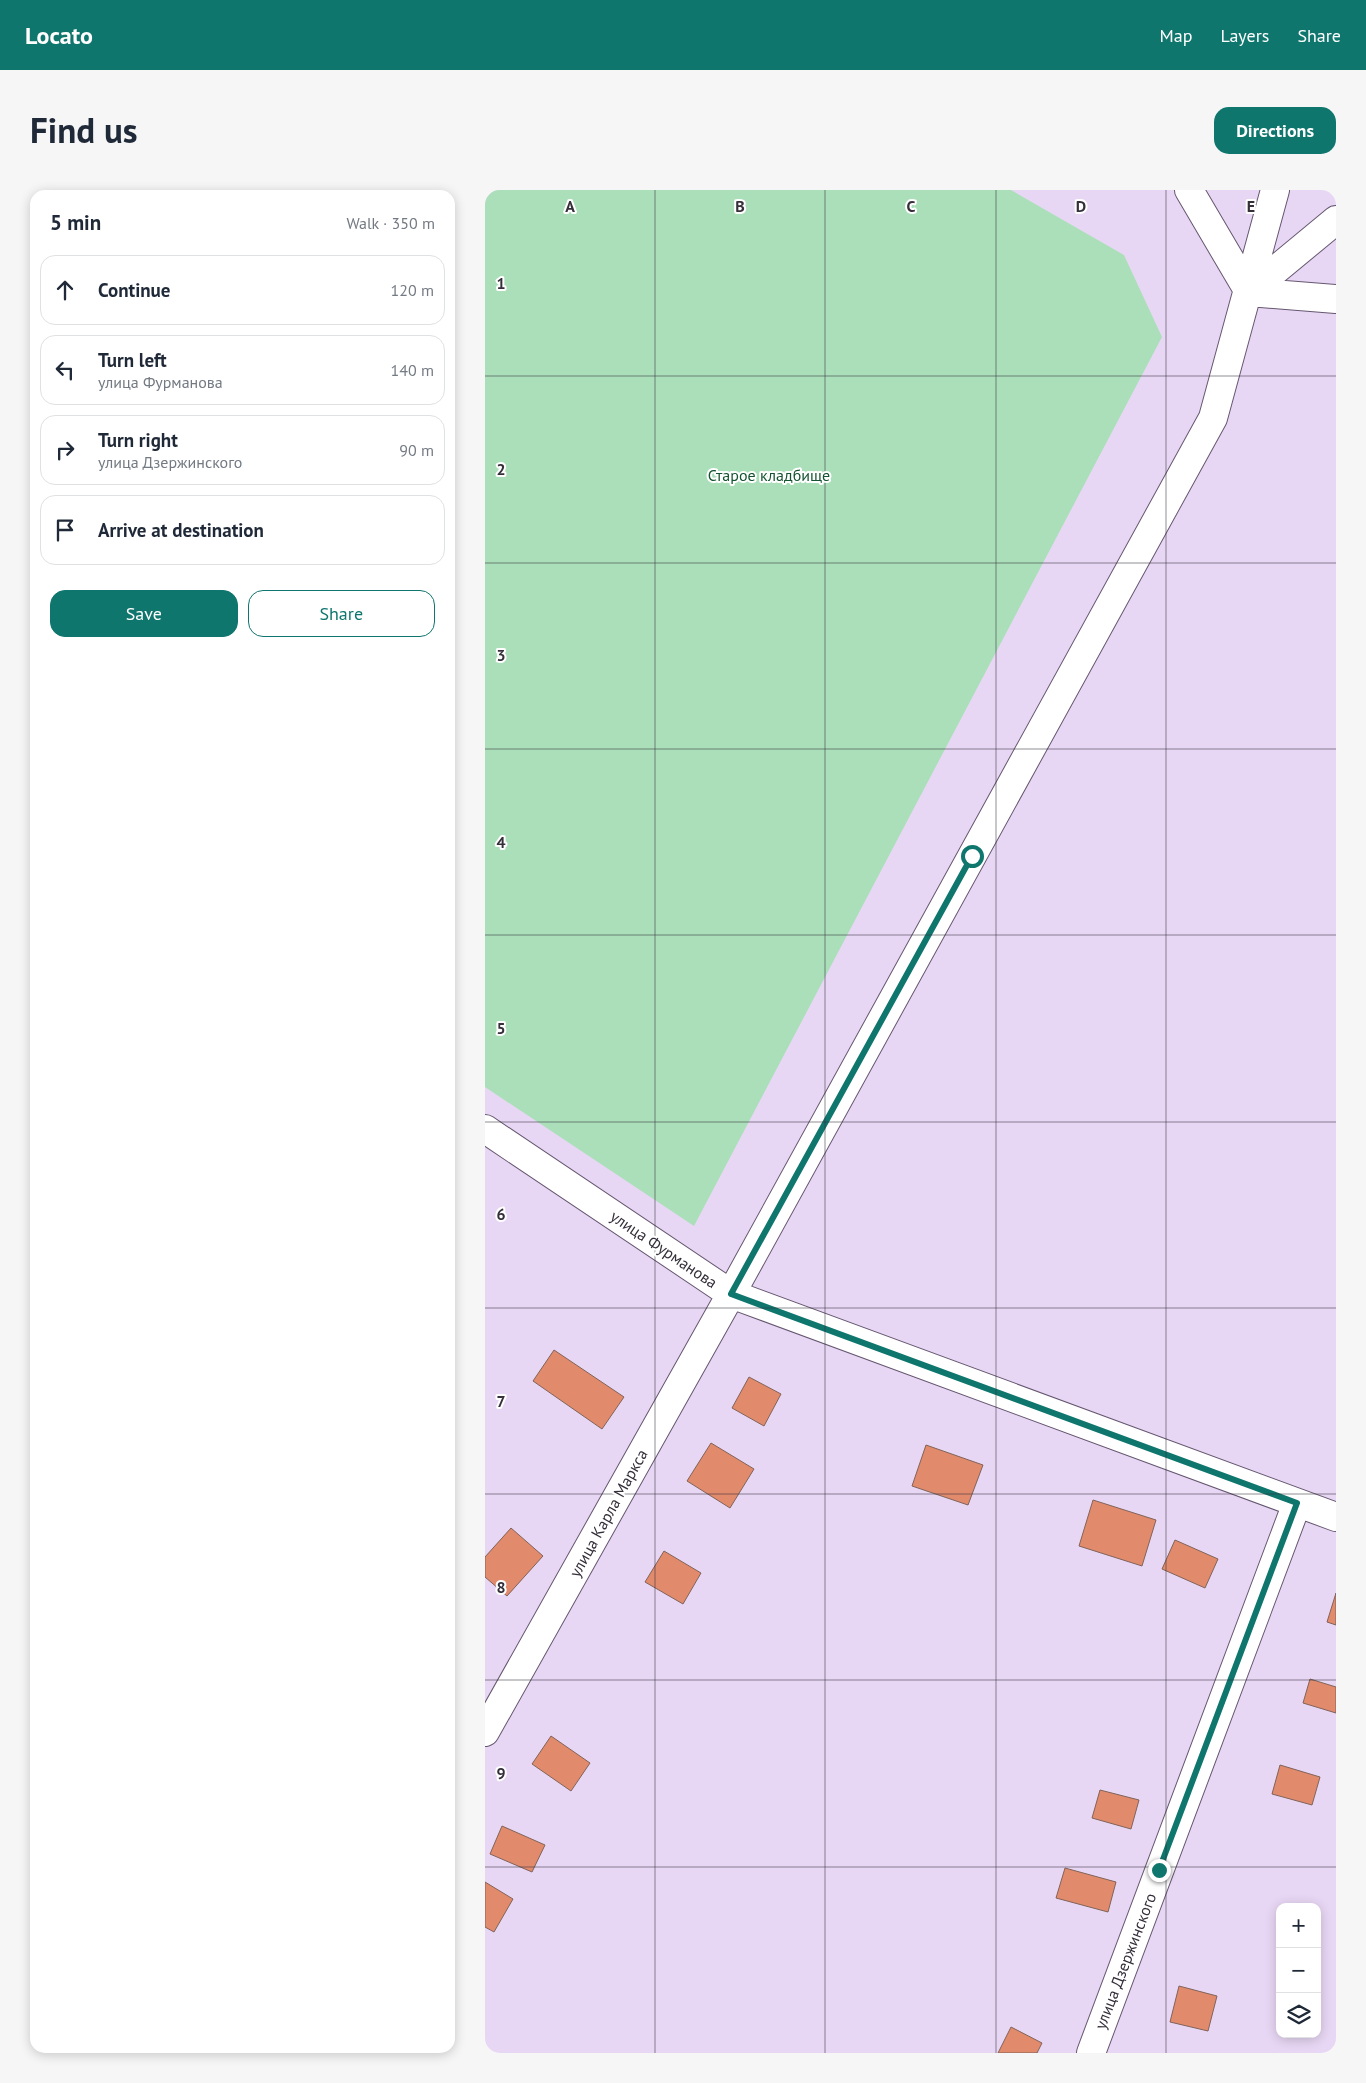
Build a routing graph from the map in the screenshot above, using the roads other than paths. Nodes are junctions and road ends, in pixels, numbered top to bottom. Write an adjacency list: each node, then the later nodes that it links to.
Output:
1 (1189, 190): 4 (street)
2 (1275, 190): 4 (street, улица Карла Маркса)
3 (1336, 220): 4 (street)
4 (1249, 292): 5 (street); 7 (street, улица Карла Маркса)
5 (1336, 299)
6 (485, 1129): 7 (street, улица Фурманова)
7 (731, 1294): 8 (street, улица Фурманова); 10 (street, улица Карла Маркса)
8 (1297, 1503): 9 (street, улица Фурманова); 11 (street, улица Дзержинского)
9 (1336, 1517)
10 (485, 1732)
11 (1091, 2053)

